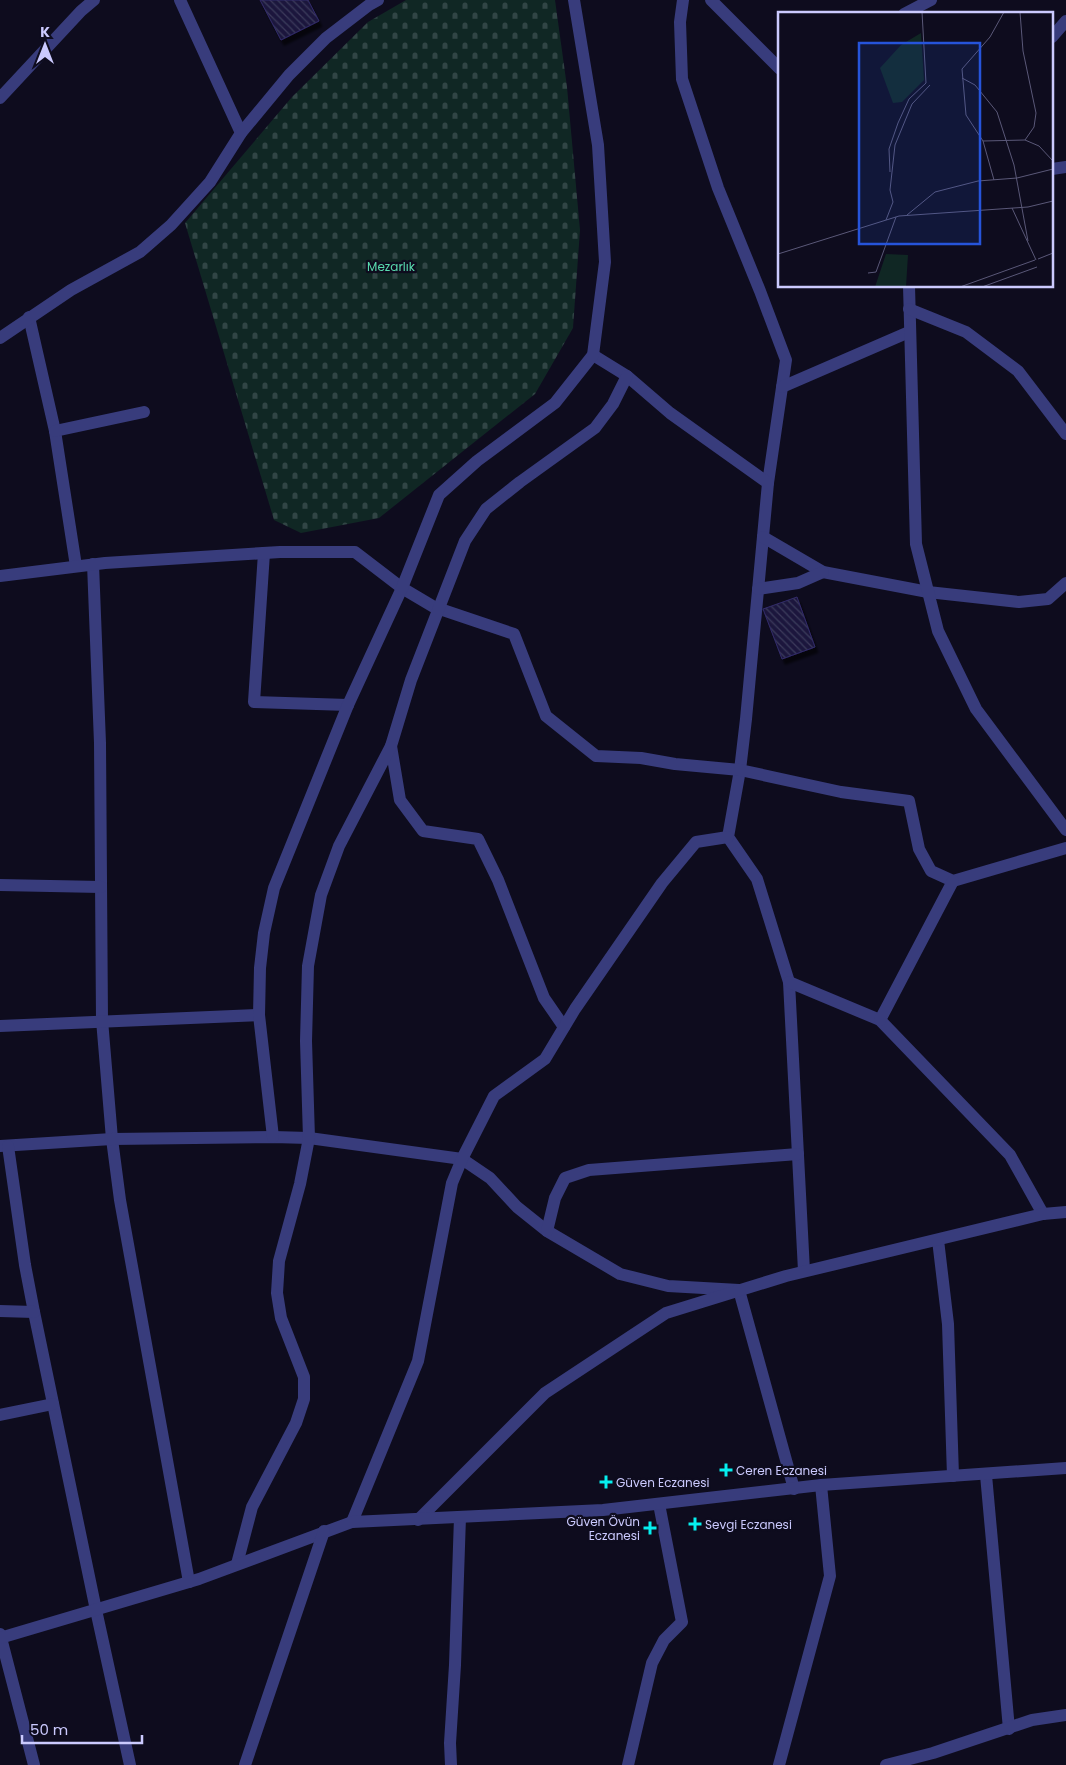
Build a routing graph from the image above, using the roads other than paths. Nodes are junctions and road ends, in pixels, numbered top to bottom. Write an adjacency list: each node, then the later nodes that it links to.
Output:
1 (94, 0): 8 (street)
2 (180, 0): 14 (street)
3 (378, 0): 14 (street)
4 (574, 0): 20 (street)
5 (682, 0): 22 (street)
6 (711, 0): 12 (street)
7 (931, 0): 9 (street)
8 (79, 5): 13 (street)
9 (908, 12)
10 (1066, 21): 11 (street)
11 (1054, 35)
12 (778, 67)
13 (0, 98)
14 (241, 133): 17 (street)
15 (909, 288): 16 (street)
16 (909, 308): 18 (street); 25 (street)
17 (29, 316): 19 (street); 24 (street)
18 (909, 332): 22 (street); 36 (street)
19 (0, 338)
20 (593, 355): 21 (street); 34 (street)
21 (627, 376): 26 (street); 37 (street)
22 (782, 387): 26 (street)
23 (144, 412): 24 (street)
24 (55, 431): 30 (street)
25 (1066, 434)
26 (768, 483): 27 (street)
27 (763, 537): 31 (street); 35 (street)
28 (264, 553): 29 (street); 34 (street); 38 (street)
29 (92, 564): 30 (street); 46 (street)
30 (76, 566): 32 (street)
31 (823, 572): 35 (street); 36 (street)
32 (0, 576)
33 (1066, 583): 36 (street)
34 (402, 588): 37 (street); 38 (street)
35 (758, 589): 40 (street)
36 (928, 592): 41 (street)
37 (438, 609): 39 (street); 40 (street)
38 (348, 705): 48 (street)
39 (391, 746): 52 (street); 54 (street)
40 (740, 770): 42 (street); 44 (street)
41 (1066, 830)
42 (728, 836): 47 (street); 52 (street)
43 (1066, 848): 44 (street)
44 (953, 881): 50 (street)
45 (0, 885): 46 (street)
46 (101, 887): 49 (street)
47 (789, 982): 50 (street); 57 (street)
48 (259, 1015): 49 (street); 53 (street)
49 (102, 1020): 51 (street); 55 (street)
50 (880, 1020): 60 (street)
51 (0, 1026)
52 (564, 1026): 58 (street)
53 (273, 1137): 54 (street); 55 (street)
54 (309, 1138): 58 (street); 79 (street)
55 (112, 1139): 56 (street); 80 (street)
56 (4, 1146): 66 (street)
57 (798, 1154): 61 (street); 63 (street)
58 (462, 1159): 61 (street); 77 (street)
59 (1066, 1212): 60 (street)
60 (1042, 1214): 62 (street)
61 (547, 1231): 64 (street)
62 (938, 1240): 63 (street); 71 (street)
63 (804, 1271): 64 (street)
64 (739, 1290): 73 (street); 76 (street)
65 (0, 1311): 66 (street)
66 (34, 1312): 67 (street)
67 (53, 1404): 68 (street); 81 (street)
68 (0, 1415)
69 (1066, 1468): 70 (street)
70 (986, 1475): 71 (street); 84 (street)
71 (953, 1476): 72 (street)
72 (821, 1486): 73 (street); 91 (street)
73 (794, 1489): 74 (street)
74 (659, 1504): 75 (street); 90 (street)
75 (460, 1517): 76 (street); 89 (street)
76 (418, 1520): 77 (street)
77 (352, 1522): 78 (street)
78 (324, 1531): 79 (street); 88 (street)
79 (236, 1564): 80 (street)
80 (189, 1582): 81 (street)
81 (96, 1610): 82 (street); 87 (street)
82 (0, 1637): 86 (street)
83 (1066, 1714): 84 (street)
84 (1009, 1729): 85 (street)
85 (934, 1759): 92 (street)
86 (34, 1765)
87 (130, 1765)
88 (245, 1765)
89 (451, 1765)
90 (628, 1765)
91 (779, 1765)
92 (886, 1765)

